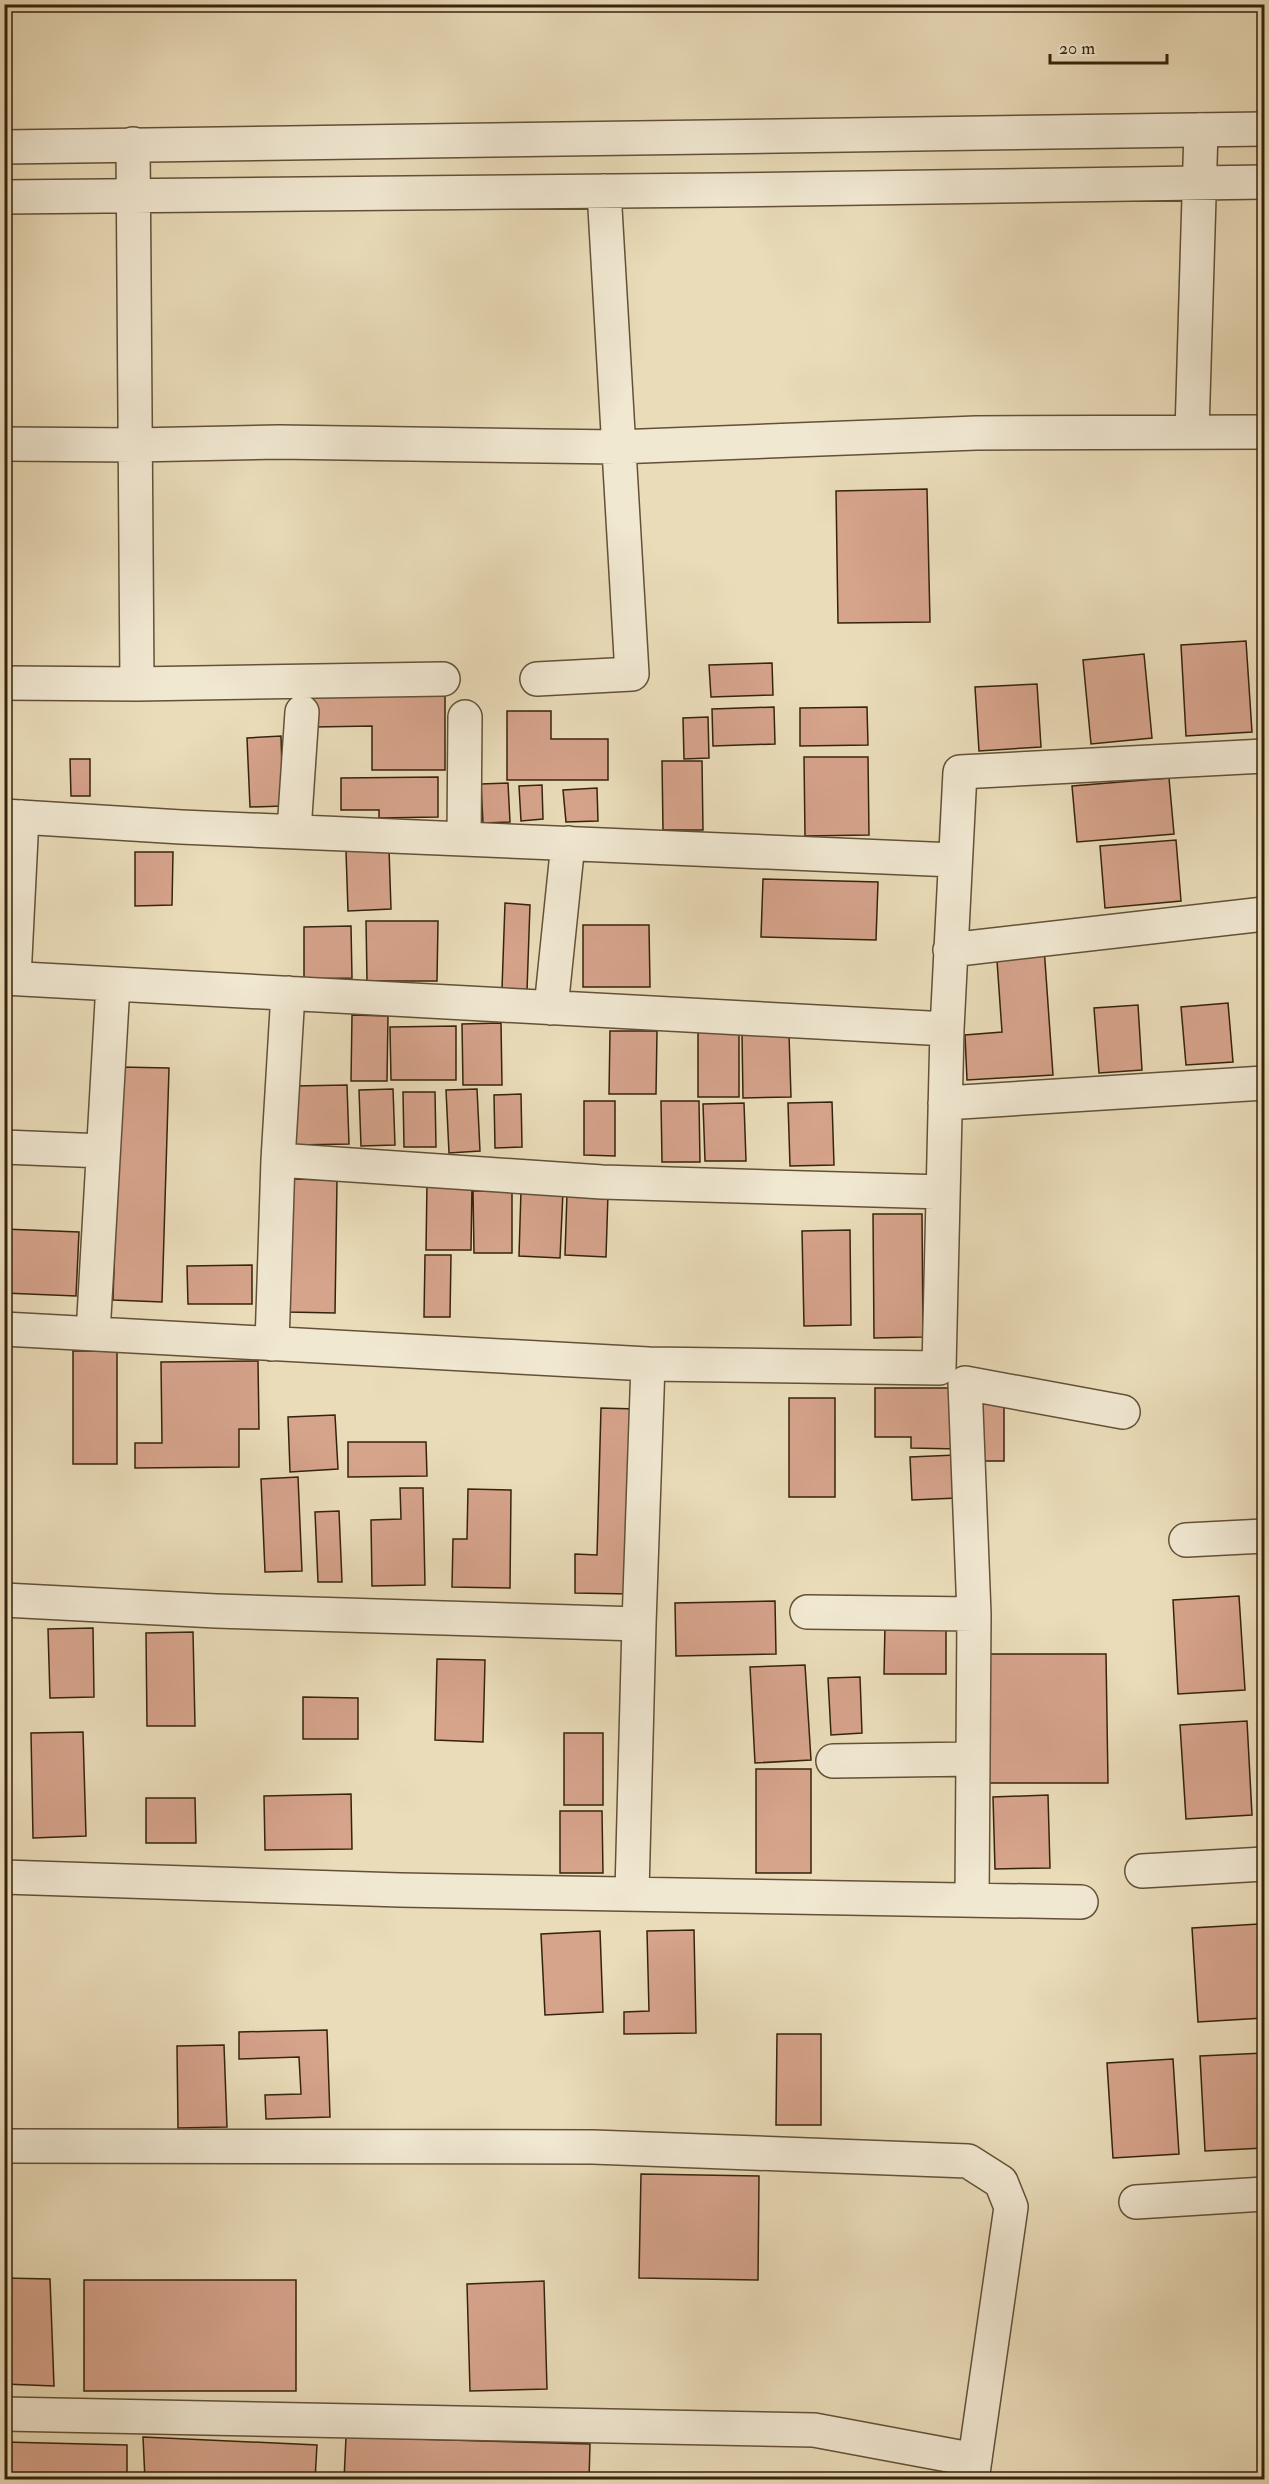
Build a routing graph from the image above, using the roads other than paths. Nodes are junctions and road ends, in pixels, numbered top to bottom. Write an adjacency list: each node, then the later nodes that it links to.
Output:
1 (1264, 129): 2 (street)
2 (1201, 130): 3 (street); 6 (street)
3 (133, 144): 4 (street); 8 (street)
4 (4, 147)
5 (1264, 182): 6 (street)
6 (1199, 183): 7 (street); 10 (street)
7 (604, 191): 8 (street); 14 (street)
8 (133, 195): 9 (street); 13 (street)
9 (4, 197)
10 (1192, 432): 11 (street); 14 (street)
11 (1264, 432)
12 (4, 444): 13 (street)
13 (135, 445): 14 (street); 18 (street)
14 (617, 447): 15 (street)
15 (537, 679)
16 (443, 680): 18 (street)
17 (4, 683): 18 (street)
18 (137, 684)
19 (302, 712): 23 (street)
20 (465, 717): 24 (street)
21 (1264, 756): 26 (street)
22 (13, 817): 23 (street); 29 (street)
23 (294, 831): 24 (street)
24 (464, 837): 25 (street)
25 (568, 843): 26 (street); 32 (street)
26 (954, 860): 28 (street)
27 (1264, 914): 28 (street)
28 (950, 950): 33 (street)
29 (10, 978): 30 (street)
30 (113, 984): 31 (street); 37 (street)
31 (288, 993): 32 (street); 38 (street)
32 (551, 1008): 33 (street)
33 (947, 1029): 35 (street)
34 (1264, 1083): 35 (street)
35 (945, 1103): 39 (street)
36 (4, 1147): 37 (street)
37 (104, 1151): 41 (street)
38 (278, 1160): 39 (street); 42 (street)
39 (943, 1192): 44 (street)
40 (4, 1329): 41 (street)
41 (93, 1334): 42 (street)
42 (272, 1344): 43 (street)
43 (648, 1364): 44 (street); 51 (street)
44 (952, 1376): 45 (street); 50 (street)
45 (1123, 1412)
46 (1264, 1536): 47 (street)
47 (1186, 1540)
48 (4, 1600): 51 (street)
49 (807, 1612): 50 (street)
50 (974, 1614): 52 (street)
51 (639, 1624): 57 (street)
52 (973, 1759): 53 (street); 58 (street)
53 (833, 1761)
54 (1264, 1864): 55 (street)
55 (1142, 1871)
56 (4, 1877): 57 (street)
57 (632, 1892): 58 (street)
58 (972, 1900): 59 (street)
59 (1081, 1902)
60 (4, 2146): 64 (street)
61 (1264, 2194): 62 (street)
62 (1136, 2202)
63 (4, 2414): 64 (street)
64 (974, 2470)

